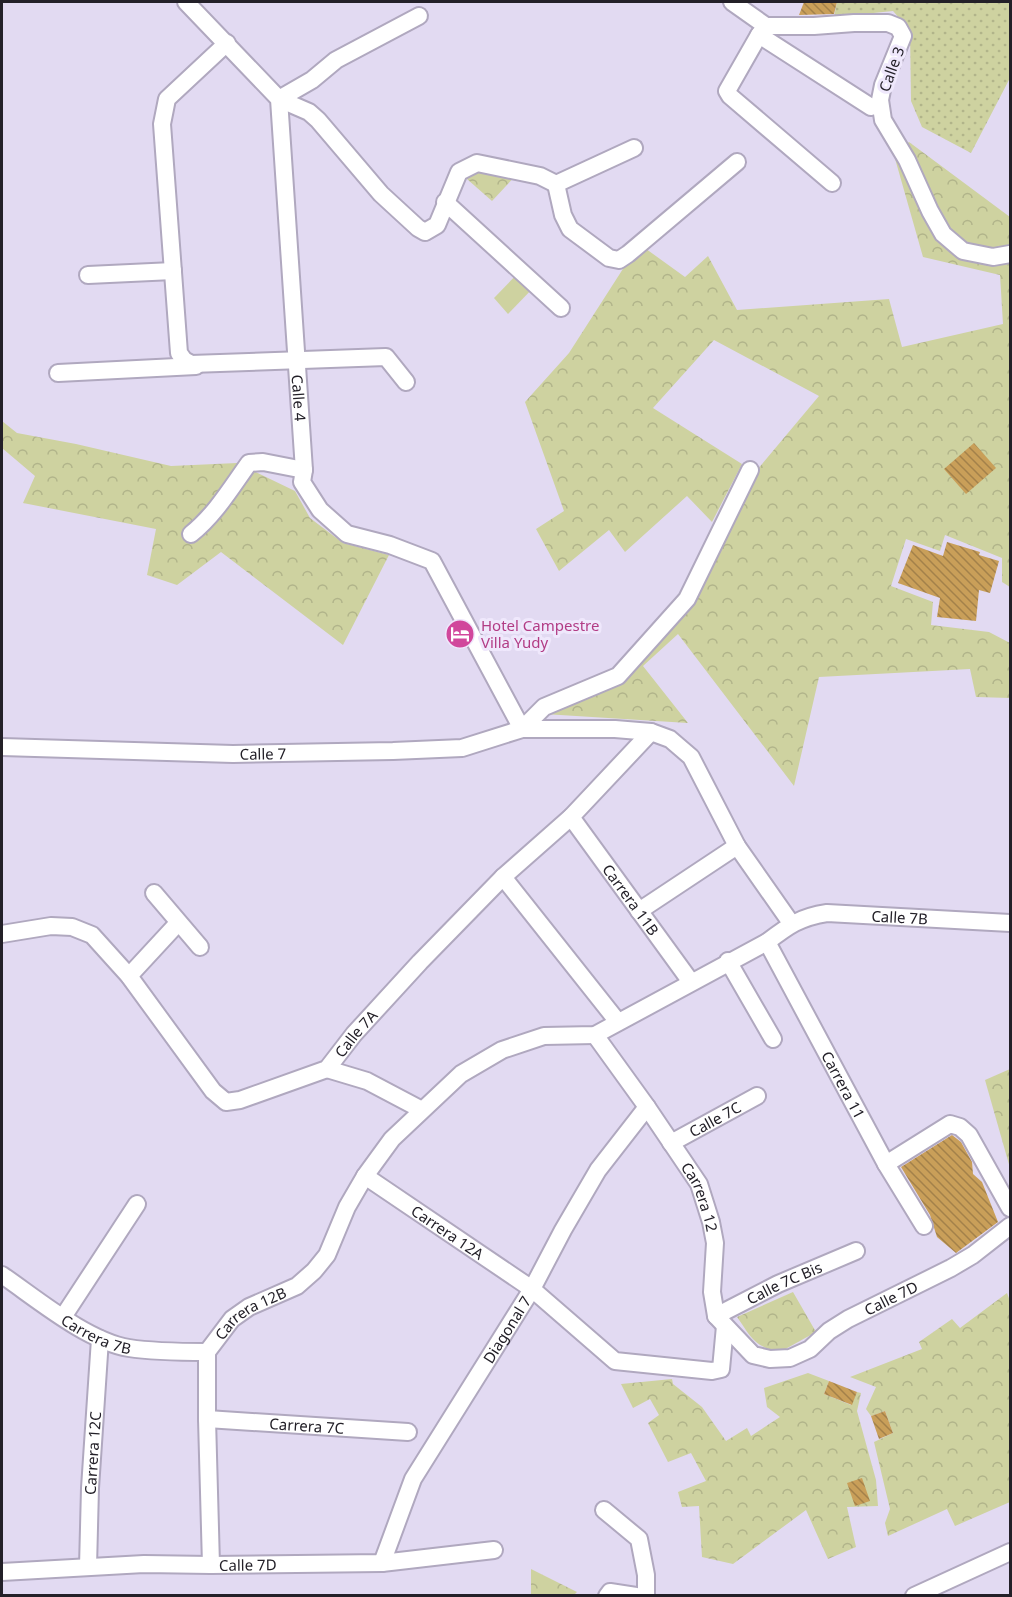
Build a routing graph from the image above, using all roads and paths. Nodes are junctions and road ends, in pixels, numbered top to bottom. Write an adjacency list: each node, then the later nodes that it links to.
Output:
1 (186, 2): 5 (street)
2 (732, 2): 4 (street)
3 (418, 16): 6 (street)
4 (763, 30): 7 (street); 10 (street); 13 (street, Calle 3)
5 (227, 43): 6 (street); 14 (street)
6 (279, 99): 12 (street); 17 (street, Calle 4)
7 (871, 107)
8 (634, 148): 11 (street)
9 (737, 162): 11 (street)
10 (832, 183)
11 (556, 184): 12 (street)
12 (445, 202): 16 (street)
13 (1011, 254)
14 (173, 271): 15 (street); 17 (street)
15 (88, 275)
16 (561, 308)
17 (296, 360): 18 (street); 19 (street); 20 (street, Calle 4)
18 (58, 374)
19 (406, 382)
20 (304, 470): 22 (street); 23 (street, Calle 4)
21 (750, 470): 23 (street)
22 (191, 534)
23 (522, 729): 24 (street); 25 (street, Calle 7)
24 (651, 732): 26 (street, Calle 7A); 27 (street)
25 (2, 747)
26 (571, 817): 28 (street, Calle 7A); 30 (street, Carrera 11B)
27 (737, 846): 30 (street); 33 (street)
28 (503, 877): 40 (street); 43 (street, Calle 7A)
29 (154, 893): 31 (street)
30 (639, 911): 39 (street, Carrera 11B)
31 (178, 923): 36 (street); 38 (street)
32 (1011, 923): 33 (street, Calle 7B)
33 (791, 924): 35 (street, Calle 7B)
34 (2, 934): 38 (street, Calle 7A)
35 (767, 942): 37 (street, Calle 7B); 48 (street, Carrera 11)
36 (200, 947)
37 (728, 961): 39 (street, Calle 7B); 42 (street)
38 (129, 976): 43 (street, Calle 7A)
39 (691, 981): 40 (street, Calle 7B)
40 (618, 1022): 41 (street, Calle 7B)
41 (595, 1035): 45 (street, Carrera 12); 46 (street, Carrera 12B)
42 (773, 1039)
43 (327, 1070): 46 (street)
44 (757, 1096): 47 (street, Calle 7C)
45 (647, 1107): 47 (street, Carrera 12); 56 (street, Diagonal 7)
46 (422, 1110): 49 (street, Carrera 12B)
47 (672, 1143): 58 (street, Carrera 12)
48 (886, 1164): 51 (street); 52 (street, Carrera 11)
49 (365, 1176): 56 (street, Carrera 12A); 60 (street, Carrera 12B)
50 (137, 1204): 57 (street)
51 (1011, 1208)
52 (924, 1226)
53 (1011, 1226): 58 (street, Calle 7D)
54 (856, 1251): 58 (street, Calle 7C Bis)
55 (2, 1275): 57 (street, Carrera 7B)
56 (532, 1289): 58 (street, Carrera 12); 66 (street, Diagonal 7)
57 (63, 1317): 59 (street, Carrera 7B)
58 (721, 1321)
59 (100, 1340): 60 (street, Carrera 7B); 68 (street, Carrera 12C)
60 (207, 1352): 61 (street, Carrera 12B)
61 (207, 1419): 62 (street, Carrera 7C); 67 (street, Carrera 12B)
62 (408, 1432)
63 (604, 1510): 73 (street)
64 (494, 1550): 66 (street, Calle 7D)
65 (1011, 1552): 70 (street)
66 (382, 1563): 67 (street, Calle 7D)
67 (211, 1565): 68 (street, Calle 7D)
68 (88, 1567): 69 (street, Calle 7D)
69 (2, 1572)
70 (941, 1590): 74 (street)
71 (607, 1596): 72 (street)
72 (636, 1596)
73 (646, 1596)
74 (914, 1596)

